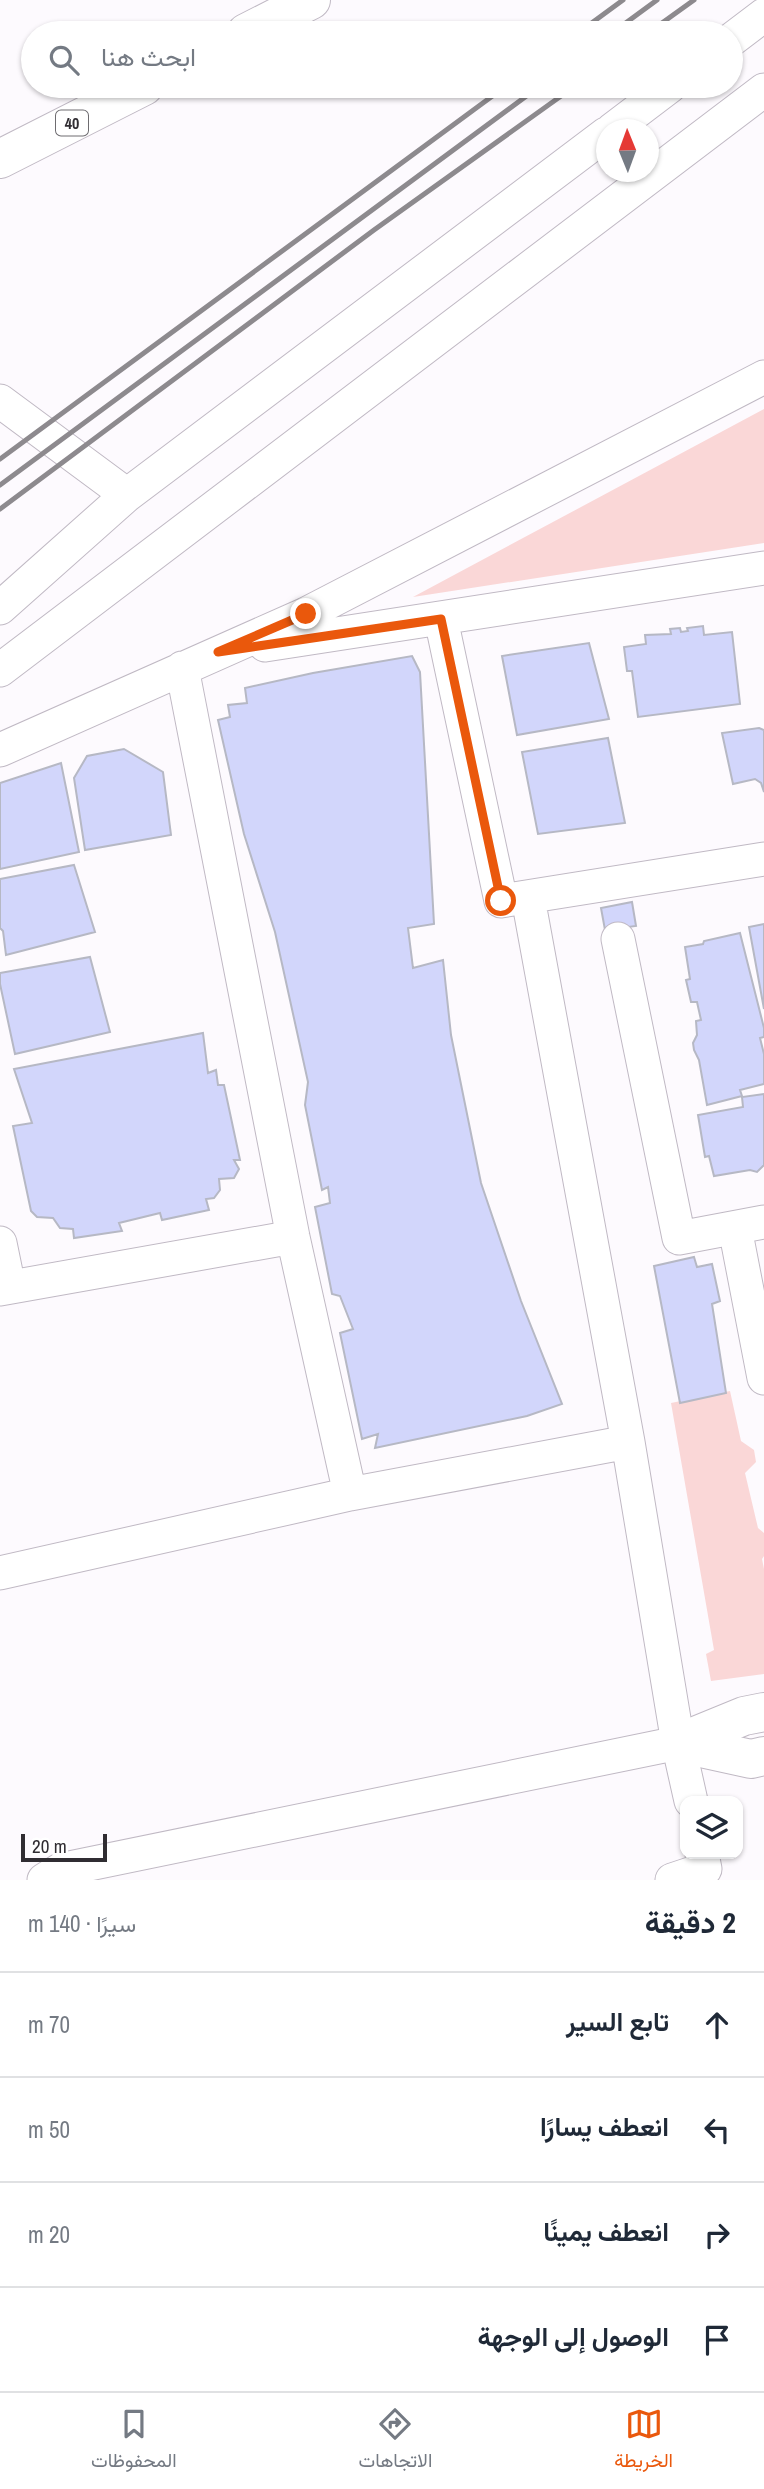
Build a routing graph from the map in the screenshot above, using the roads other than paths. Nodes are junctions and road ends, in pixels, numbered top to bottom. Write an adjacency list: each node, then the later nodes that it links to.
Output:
1 (311, 0): 3 (main road)
2 (763, 19): 4 (street)
3 (270, 21)
4 (743, 32)
5 (764, 90): 19 (street)
6 (120, 98): 10 (main road, 40)
7 (654, 98): 8 (street)
8 (626, 119)
9 (596, 142): 13 (street)
10 (0, 159)
11 (764, 377): 17 (street)
12 (0, 401): 13 (street)
13 (127, 495): 15 (street)
14 (764, 568): 16 (street)
15 (0, 608)
16 (441, 619): 17 (street); 22 (street)
17 (218, 652): 18 (street)
18 (182, 668): 20 (street); 25 (street)
19 (0, 670)
20 (0, 750)
21 (764, 859): 22 (street)
22 (528, 898): 29 (street)
23 (618, 939): 24 (street)
24 (749, 1225): 28 (street)
25 (293, 1237): 27 (street); 30 (street)
26 (0, 1243): 27 (street)
27 (4, 1288)
28 (764, 1378)
29 (628, 1442): 30 (street); 33 (street)
30 (350, 1494): 31 (street)
31 (0, 1573)
32 (764, 1712): 33 (main road)
33 (678, 1743): 34 (main road); 35 (street); 37 (street)
34 (764, 1756)
35 (690, 1796)
36 (703, 1859): 38 (street)
37 (44, 1880)
38 (673, 1880)

